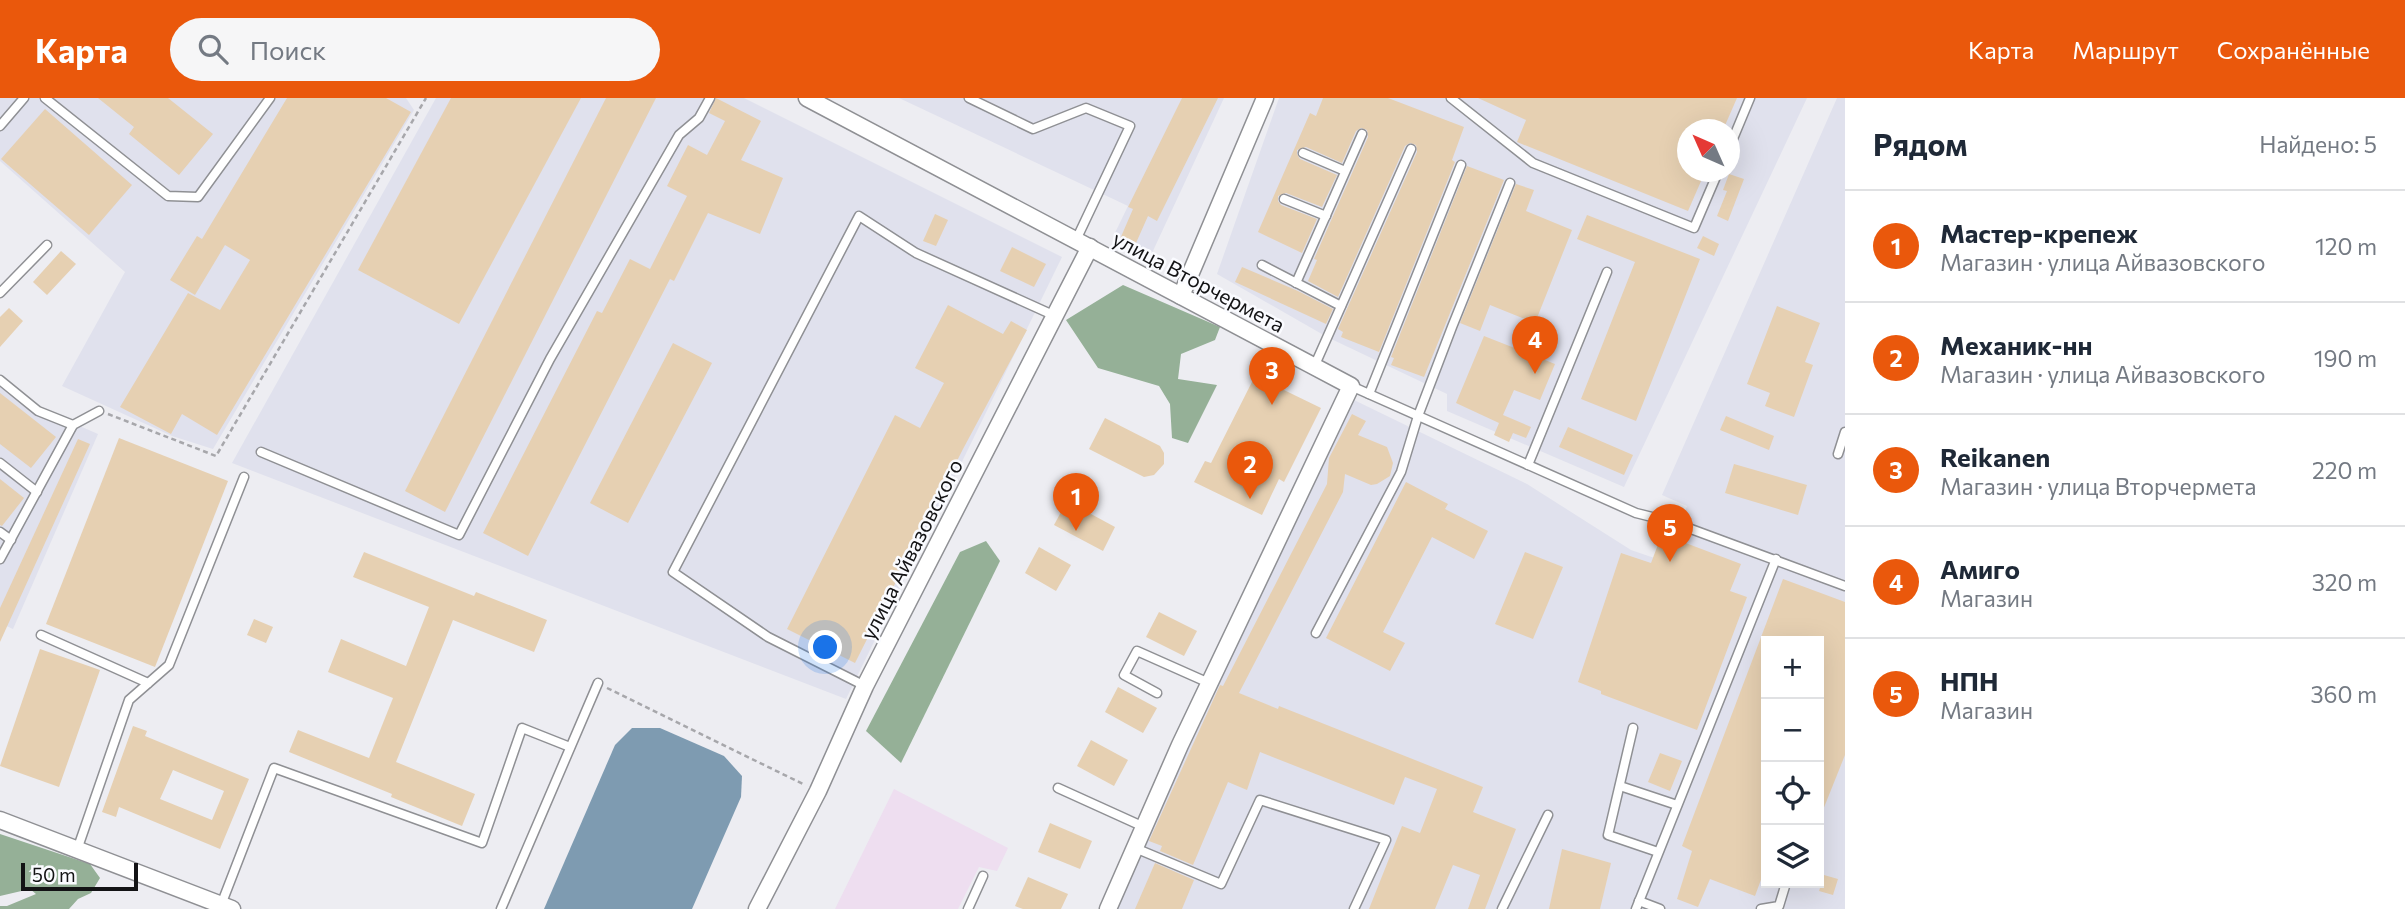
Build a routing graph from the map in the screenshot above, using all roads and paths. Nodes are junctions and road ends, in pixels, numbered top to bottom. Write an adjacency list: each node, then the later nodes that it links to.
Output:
1 (24, 98): 12 (lane)
2 (45, 98): 3 (lane)
3 (270, 98)
4 (426, 98): 35 (path)
5 (710, 98): 39 (lane)
6 (807, 98): 22 (street, улица Вторчермета)
7 (969, 98): 22 (lane)
8 (1265, 98): 28 (street)
9 (1451, 98): 18 (lane)
10 (1750, 98): 11 (lane)
11 (1740, 122)
12 (0, 126)
13 (1362, 134): 17 (lane)
14 (1410, 149): 29 (lane)
15 (1303, 153): 17 (lane)
16 (1461, 165): 34 (lane)
17 (1345, 171): 21 (lane)
18 (1714, 182)
19 (1510, 183): 36 (lane)
20 (1284, 199): 21 (lane)
21 (1325, 216): 26 (lane)
22 (1083, 243): 28 (street, улица Вторчермета); 30 (street, улица Айвазовского)
23 (47, 245): 27 (lane)
24 (1262, 265): 26 (lane)
25 (1607, 272): 42 (lane)
26 (1296, 282): 29 (lane)
27 (0, 293)
28 (1181, 296): 31 (street, улица Вторчермета)
29 (1341, 306): 31 (lane)
30 (1053, 315): 55 (street, улица Айвазовского); 55 (lane)
31 (1314, 367): 33 (street, улица Вторчермета)
32 (0, 380): 37 (lane)
33 (1351, 386): 34 (lane, улица Вторчермета); 54 (street)
34 (1369, 394): 36 (lane, улица Вторчермета)
35 (99, 411): 37 (lane)
36 (1418, 416): 42 (lane, улица Вторчермета); 50 (lane)
37 (73, 425): 44 (lane)
38 (1845, 432): 40 (lane)
39 (261, 452)
40 (1838, 453)
41 (0, 463): 44 (lane)
42 (1528, 465): 48 (lane, улица Вторчермета)
43 (244, 477): 52 (lane)
44 (37, 492): 46 (lane)
45 (0, 532): 46 (lane)
46 (10, 540): 47 (lane)
47 (0, 559)
48 (1776, 559): 49 (lane, улица Вторчермета); 62 (lane)
49 (1845, 586)
50 (1316, 633)
51 (41, 635): 52 (lane)
52 (148, 683): 67 (lane)
53 (597, 683): 58 (lane); 61 (path)
54 (1209, 683): 56 (lane); 65 (street)
55 (865, 686): 61 (street, улица Айвазовского)
56 (1157, 693)
57 (1633, 728): 59 (lane)
58 (570, 747): 72 (lane); 73 (lane)
59 (1620, 786): 62 (lane); 68 (lane)
60 (1058, 788): 65 (lane)
61 (818, 791): 74 (street, улица Айвазовского)
62 (1677, 806): 68 (lane)
63 (1548, 815): 78 (lane)
64 (0, 820): 67 (street)
65 (1144, 827): 66 (street)
66 (1135, 848): 76 (street); 77 (lane)
67 (77, 850): 72 (street)
68 (1658, 852): 71 (lane)
69 (983, 876): 75 (lane)
70 (1784, 888): 80 (lane)
71 (1637, 905): 79 (lane)
72 (226, 907)
73 (501, 909)
74 (757, 909)
75 (968, 909)
76 (1108, 909)
77 (1354, 909)
78 (1502, 909)
79 (1660, 909)
80 (1761, 909)

